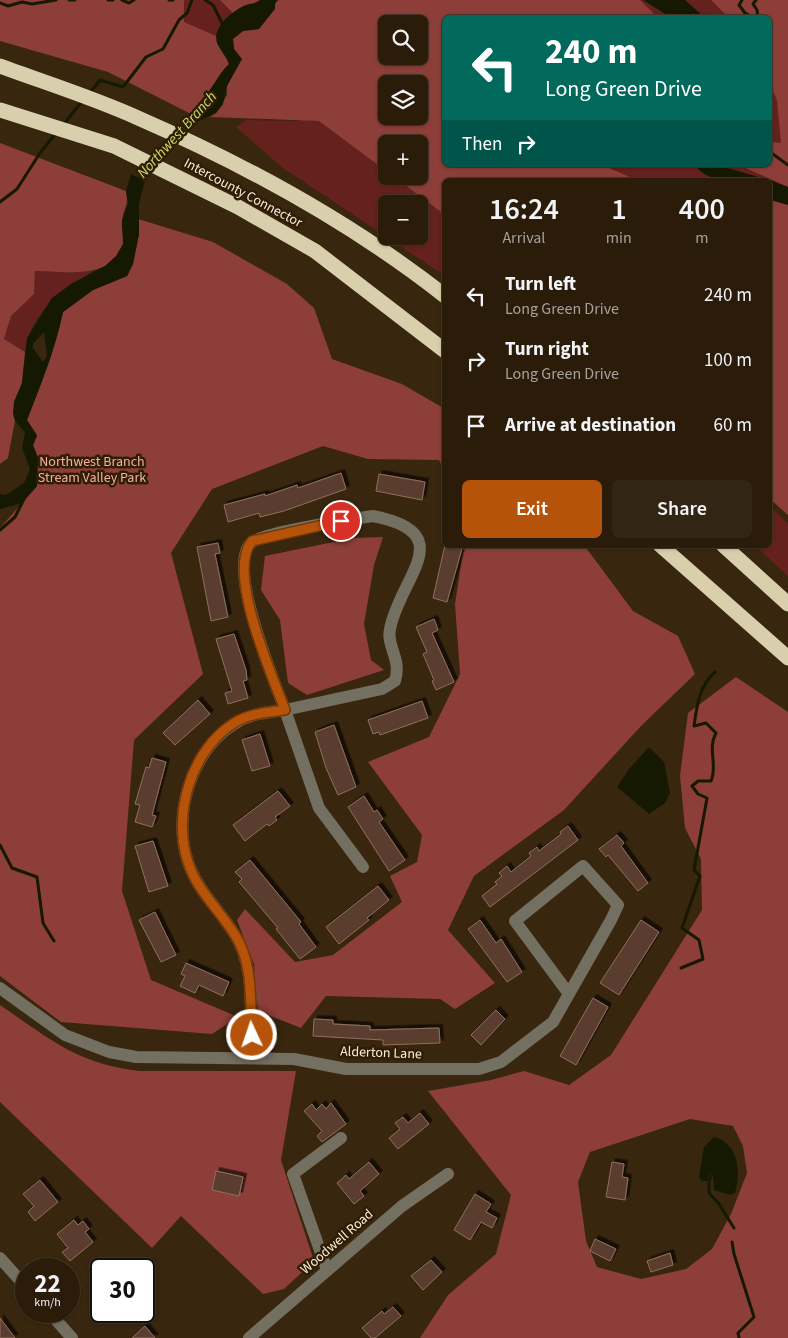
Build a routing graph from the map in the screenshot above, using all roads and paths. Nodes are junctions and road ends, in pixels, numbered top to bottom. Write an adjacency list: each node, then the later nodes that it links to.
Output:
1 (0, 66): 3 (highway, Intercounty Connector)
2 (0, 110): 4 (highway, Intercounty Connector)
3 (442, 294)
4 (442, 350)
5 (663, 548): 8 (highway)
6 (726, 548): 7 (highway)
7 (788, 604)
8 (788, 658)
9 (285, 710): 9 (street); 10 (street); 13 (street)
10 (363, 867)
11 (0, 988): 13 (street, Alderton Lane)
12 (569, 994): 12 (street, Alderton Lane); 13 (street, Alderton Lane)
13 (249, 1058)
14 (341, 1138): 17 (street)
15 (448, 1174): 17 (street, Woodwell Road)
16 (0, 1258): 18 (street)
17 (327, 1270): 21 (street, Woodwell Road)
18 (15, 1275)
19 (59, 1323): 20 (street)
20 (72, 1338)
21 (250, 1338)

